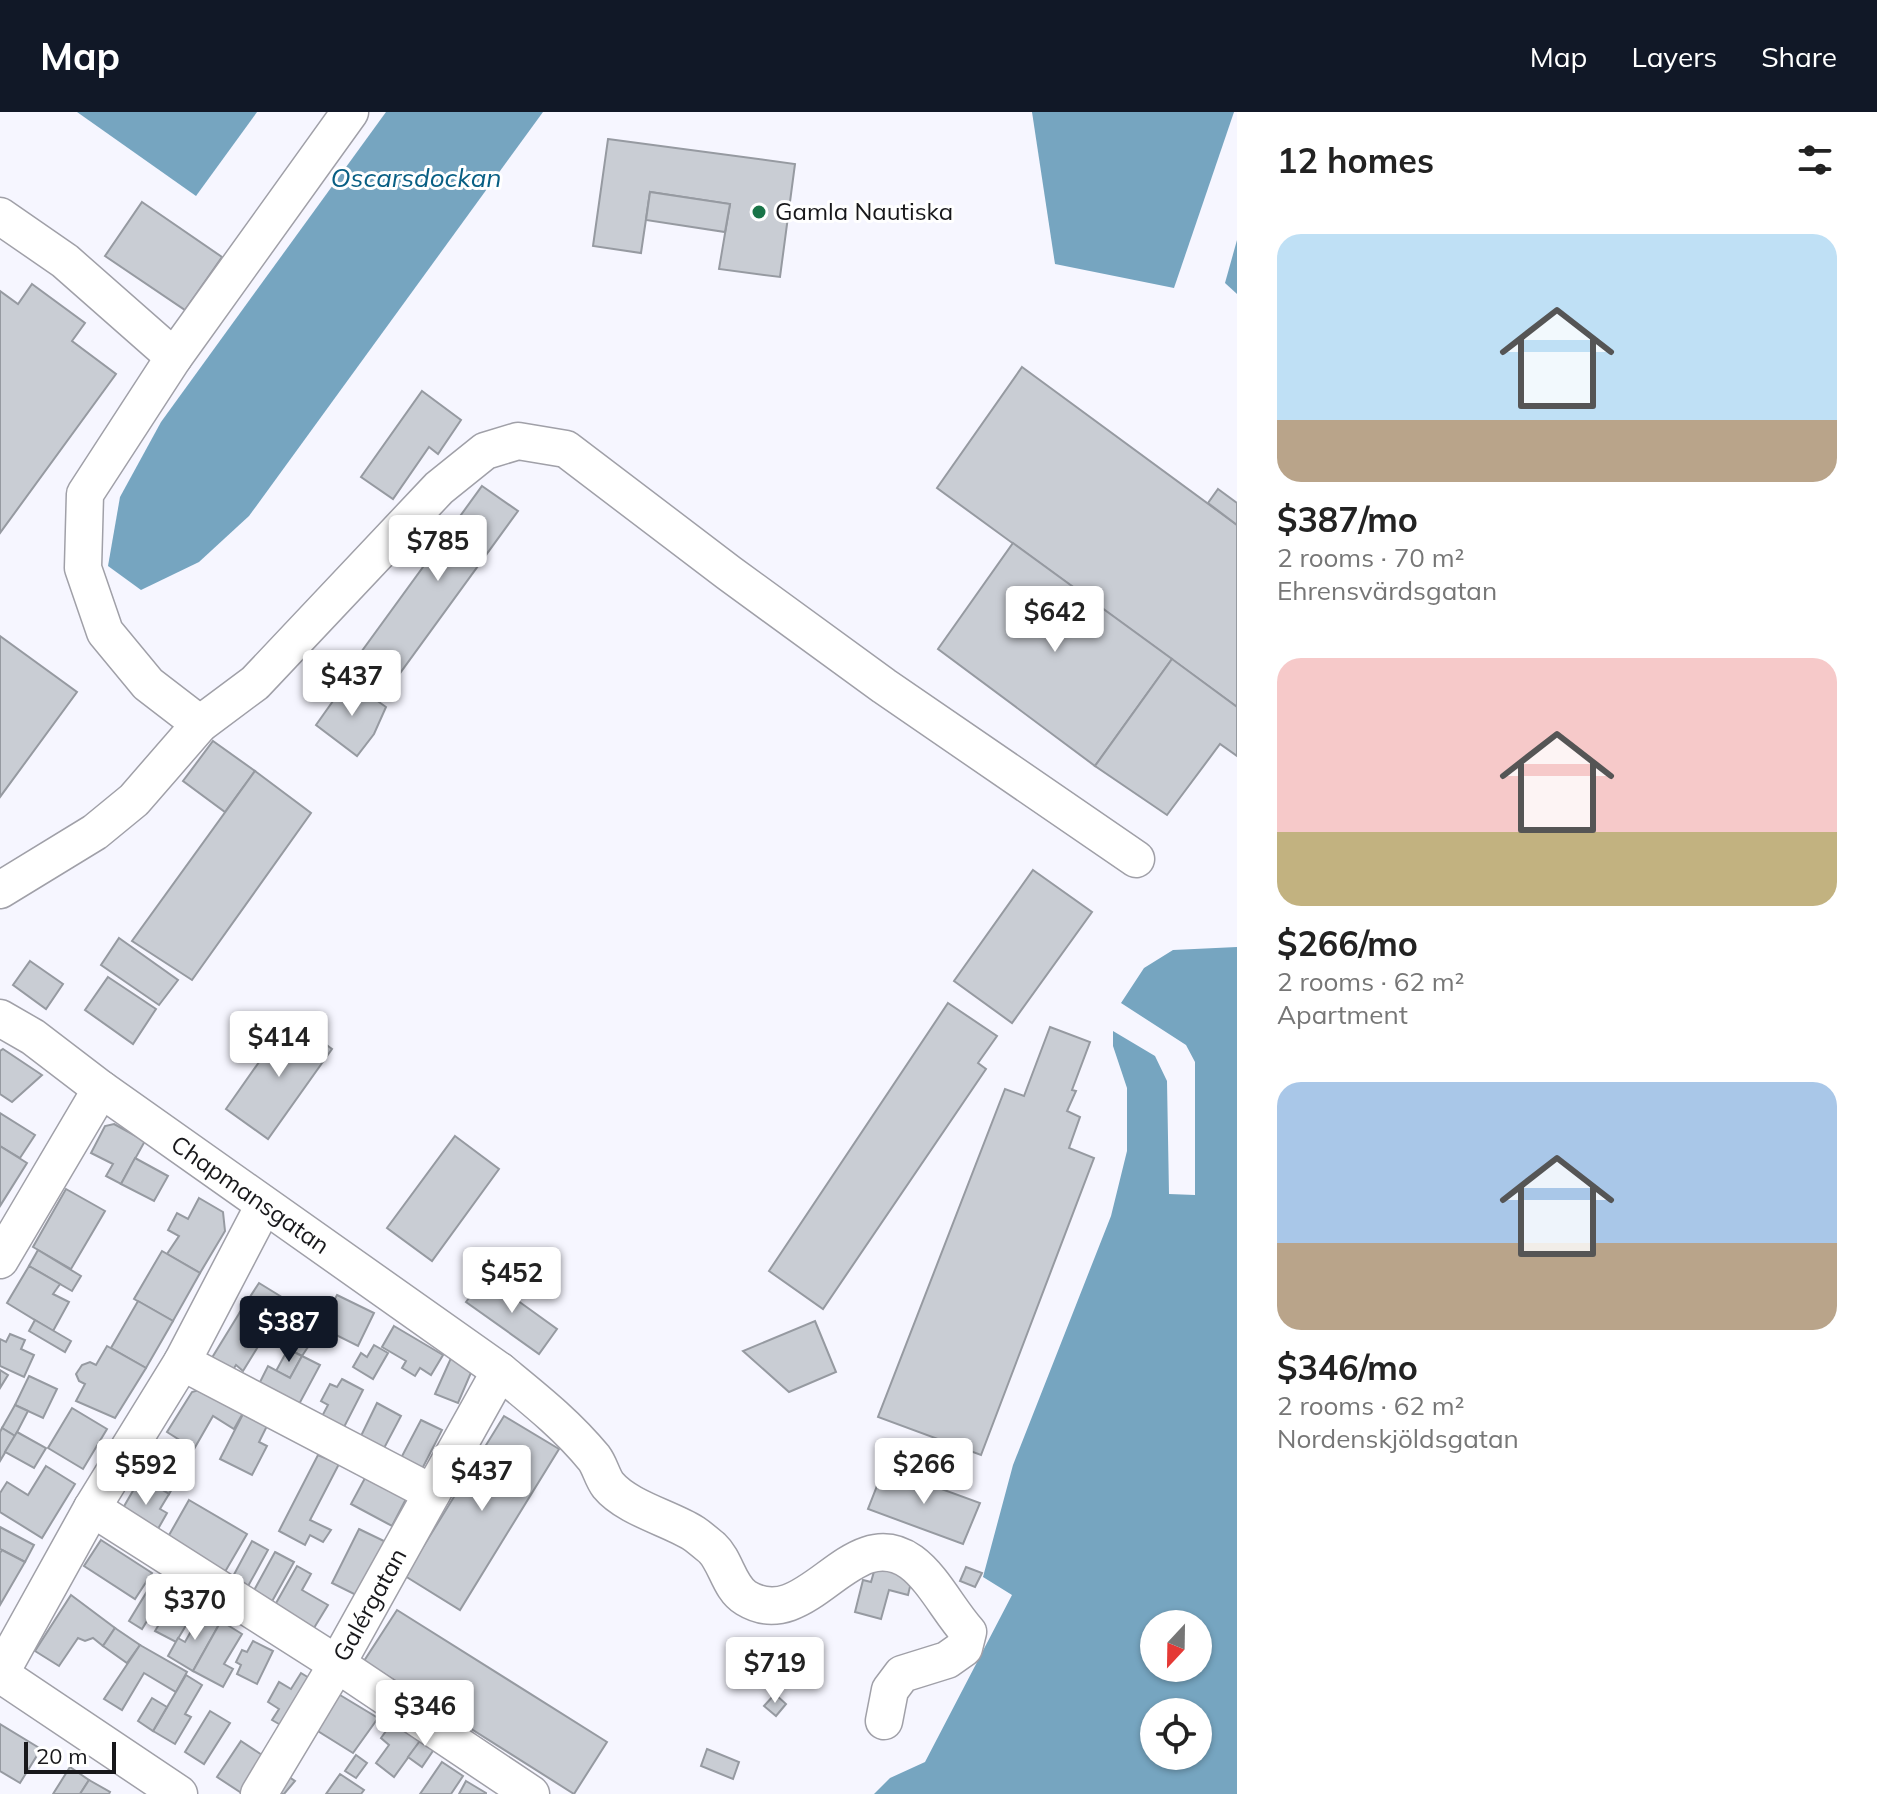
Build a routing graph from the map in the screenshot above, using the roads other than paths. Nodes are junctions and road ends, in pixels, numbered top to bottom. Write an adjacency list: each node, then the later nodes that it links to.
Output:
1 (350, 112): 3 (street)
2 (0, 216): 3 (street)
3 (174, 357): 4 (street)
4 (200, 724): 5 (street); 6 (street)
5 (1136, 859)
6 (0, 890)
7 (0, 1018): 8 (street, Chapmansgatan)
8 (101, 1089): 9 (street, Chapmansgatan); 10 (street)
9 (264, 1205): 11 (street); 12 (street, Chapmansgatan)
10 (0, 1260)
11 (182, 1362): 13 (street); 14 (street)
12 (500, 1371): 13 (street, Galérgatan); 17 (street, Chapmansgatan)
13 (432, 1493): 15 (street, Galérgatan)
14 (92, 1508): 15 (street); 16 (street)
15 (337, 1664): 19 (street, Galérgatan); 20 (street)
16 (0, 1674): 18 (street)
17 (884, 1721)
18 (179, 1794)
19 (259, 1794)
20 (531, 1794)

